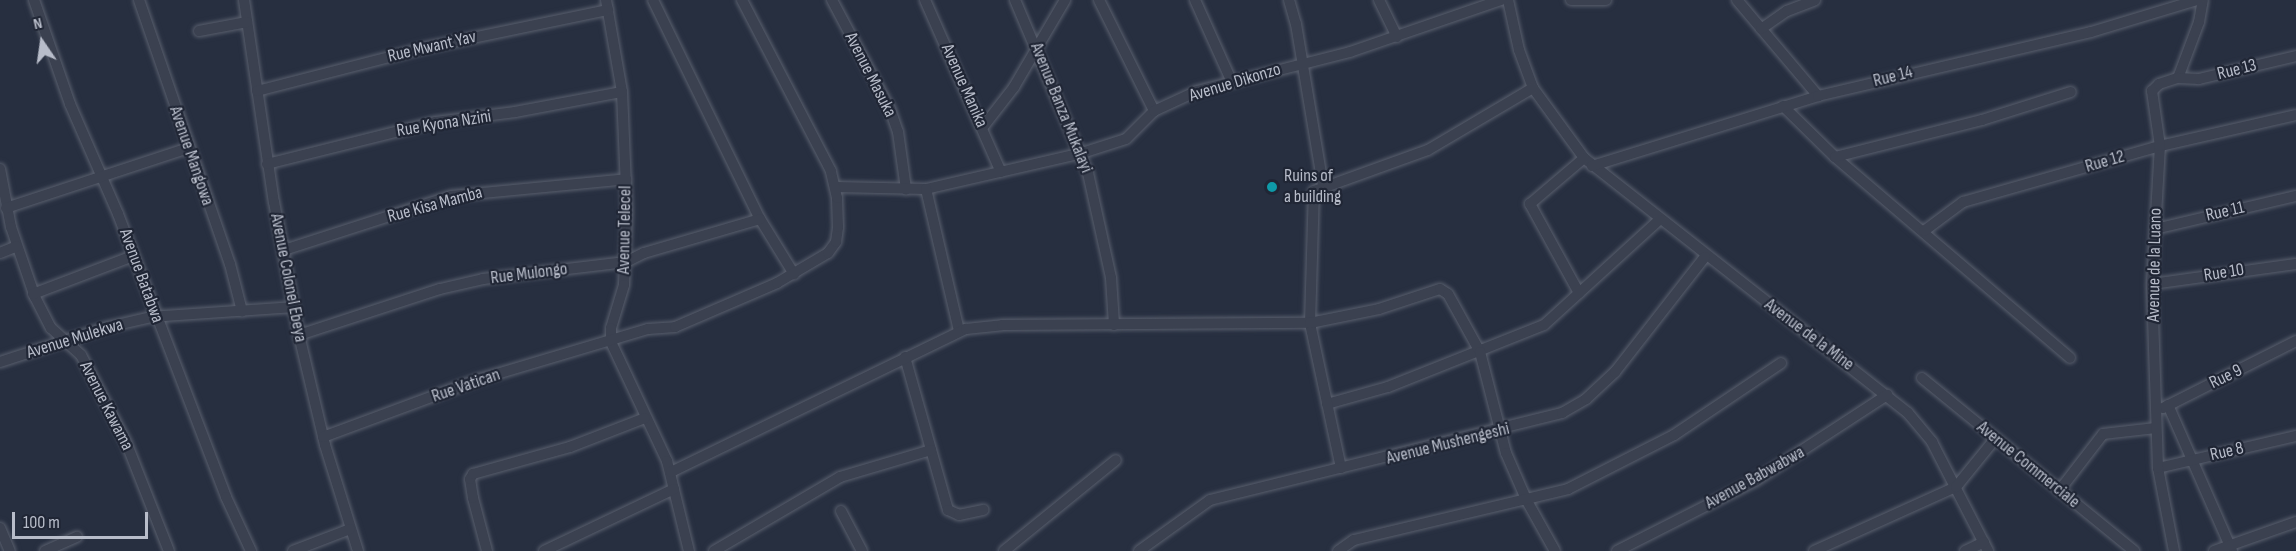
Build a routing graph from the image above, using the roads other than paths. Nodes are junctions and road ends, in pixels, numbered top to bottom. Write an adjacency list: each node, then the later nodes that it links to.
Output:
1 (34, 0): 51 (street, Avenue Batabwa)
2 (139, 0): 44 (street, Avenue Mangowa)
3 (244, 0): 25 (street, Avenue Colonel Ebeya)
4 (653, 0): 59 (street)
5 (742, 0): 54 (street)
6 (832, 0): 55 (street, Avenue Masuka)
7 (925, 0): 42 (street, Avenue Manika)
8 (1015, 0): 29 (street, Avenue Banza Mukalayi)
9 (1065, 0): 29 (street)
10 (1099, 0): 40 (street)
11 (1195, 0): 33 (street)
12 (1289, 0): 31 (street)
13 (1379, 0): 28 (street)
14 (1467, 0): 24 (street)
15 (1501, 0): 24 (street, Avenue Dikonzo)
16 (1508, 0): 34 (street, Avenue de la Mine)
17 (1571, 0): 18 (street)
18 (1606, 0)
19 (1737, 0): 26 (street)
20 (1815, 0): 26 (street)
21 (2197, 0): 38 (street, Rue 14)
22 (2203, 0): 32 (street)
23 (607, 5): 35 (street, Rue Mwant Yav); 36 (street, Avenue Telecel)
24 (1472, 11): 28 (street, Avenue Dikonzo)
25 (247, 22): 27 (street); 35 (street, Avenue Colonel Ebeya)
26 (1761, 30): 38 (street)
27 (199, 31)
28 (1396, 37): 31 (street, Avenue Dikonzo)
29 (1037, 46): 42 (street); 45 (street, Avenue Banza Mukalayi)
30 (2296, 56): 32 (street, Rue 13)
31 (1301, 64): 33 (street, Avenue Dikonzo); 53 (street)
32 (2178, 78): 43 (street, Avenue de la Luano)
33 (1231, 80): 40 (street, Avenue Dikonzo)
34 (1533, 88): 47 (street, Avenue de la Mine); 53 (street)
35 (257, 91): 48 (street, Avenue Colonel Ebeya)
36 (622, 92): 48 (street, Rue Kyona Nzini); 52 (street, Avenue Telecel)
37 (2071, 92): 46 (street)
38 (1818, 96): 39 (street, Rue 14)
39 (1783, 106): 46 (street); 47 (street, Rue 14)
40 (1154, 111): 45 (street, Avenue Dikonzo)
41 (2296, 115): 43 (street, Rue 12)
42 (983, 127): 50 (street, Avenue Manika)
43 (2160, 147): 61 (street, Avenue de la Luano); 62 (street, Rue 12)
44 (188, 148): 51 (street); 75 (street, Avenue Mangowa)
45 (1082, 153): 50 (street, Avenue Dikonzo); 78 (street, Avenue Banza Mukalayi)
46 (1835, 157): 62 (street)
47 (1588, 162): 60 (street, Avenue de la Mine); 73 (street)
48 (267, 164): 64 (street, Avenue Colonel Ebeya)
49 (0, 169): 58 (street, Avenue Kawama)
50 (1001, 172): 56 (street, Avenue Dikonzo)
51 (103, 178): 58 (street); 66 (street, Avenue Batabwa)
52 (626, 179): 64 (street, Rue Kisa Mamba); 68 (street, Avenue Telecel)
53 (1323, 185): 77 (street)
54 (835, 187): 55 (street, Avenue Dikonzo); 70 (street, Rue Vatican)
55 (906, 189): 56 (street, Avenue Dikonzo)
56 (926, 189): 79 (street)
57 (2296, 196): 61 (street, Rue 11)
58 (4, 202): 63 (street, Avenue Kawama)
59 (760, 219): 68 (street, Rue Mulongo); 70 (street)
60 (1659, 220): 67 (street, Avenue de la Mine); 73 (street)
61 (2155, 229): 71 (street, Avenue de la Luano)
62 (1924, 231): 86 (street)
63 (16, 246): 65 (street); 72 (street, Avenue Kawama)
64 (284, 250): 74 (street, Avenue Colonel Ebeya)
65 (0, 253)
66 (133, 256): 72 (street); 76 (street, Avenue Batabwa)
67 (1705, 257): 90 (street, Avenue de la Mine); 96 (street, Avenue Mushengeshi)
68 (626, 262): 80 (street, Rue Mulongo); 83 (street, Avenue Telecel)
69 (2296, 264): 71 (street, Rue 10)
70 (794, 274): 83 (street, Rue Vatican)
71 (2152, 284): 93 (street, Avenue de la Luano)
72 (33, 294): 82 (street, Avenue Kawama)
73 (1579, 294): 84 (street)
74 (294, 308): 75 (street, Avenue Mulekwa); 80 (street, Avenue Colonel Ebeya)
75 (242, 312): 76 (street, Avenue Mulekwa)
76 (156, 317): 82 (street, Avenue Mulekwa); 122 (street, Avenue Batabwa)
77 (1310, 324): 78 (street); 84 (street); 91 (street)
78 (1114, 325): 79 (street)
79 (959, 331): 85 (street)
80 (299, 335): 98 (street, Avenue Colonel Ebeya)
81 (2296, 341): 92 (street, Rue 9)
82 (67, 342): 87 (street, Avenue Mulekwa); 121 (street, Avenue Kawama)
83 (611, 342): 94 (street); 98 (street, Rue Vatican)
84 (1480, 352): 91 (street); 96 (street)
85 (905, 357): 100 (street); 105 (street)
86 (2070, 358)
87 (0, 362)
88 (1781, 363): 109 (street)
89 (1922, 378): 99 (street, Avenue Commerciale)
90 (1887, 395): 106 (street, Avenue de la Mine); 133 (street, Avenue Babwabwa)
91 (1327, 404): 103 (street)
92 (2168, 405): 93 (street, Rue 9); 102 (street)
93 (2156, 414): 95 (street, Avenue de la Luano)
94 (645, 418): 105 (street); 125 (street)
95 (2157, 428): 104 (street, Avenue de la Luano); 108 (street)
96 (1502, 431): 103 (street, Avenue Mushengeshi); 109 (street)
97 (2296, 436): 102 (street, Rue 8)
98 (323, 437): 114 (street, Avenue Colonel Ebeya)
99 (1995, 439): 106 (street); 108 (street, Avenue Commerciale)
100 (931, 450): 110 (street); 128 (street)
101 (1116, 460): 130 (street)
102 (2194, 460): 104 (street, Rue 8); 117 (street)
103 (1341, 468): 131 (street, Avenue Mushengeshi)
104 (2158, 468): 137 (street, Avenue de la Luano)
105 (671, 472): 107 (street)
106 (1956, 487): 116 (street, Avenue de la Mine); 134 (street)
107 (674, 489): 126 (street); 127 (street)
108 (2059, 491): 136 (street, Avenue Commerciale)
109 (1527, 501): 118 (street); 132 (street)
110 (984, 510)
111 (841, 511): 129 (street)
112 (2296, 522): 117 (street)
113 (0, 528): 119 (street)
114 (351, 529): 123 (street); 124 (street, Avenue Colonel Ebeya)
115 (77, 537): 120 (street)
116 (1986, 546): 135 (street)
117 (2231, 548): 138 (street)
118 (1342, 550)
119 (10, 551)
120 (45, 551)
121 (169, 551)
122 (251, 551)
123 (293, 551)
124 (358, 551)
125 (487, 551)
126 (544, 551)
127 (689, 551)
128 (714, 551)
129 (862, 551)
130 (1004, 551)
131 (1139, 551)
132 (1555, 551)
133 (1617, 551)
134 (1814, 551)
135 (1965, 551)
136 (2134, 551)
137 (2174, 551)
138 (2214, 551)

